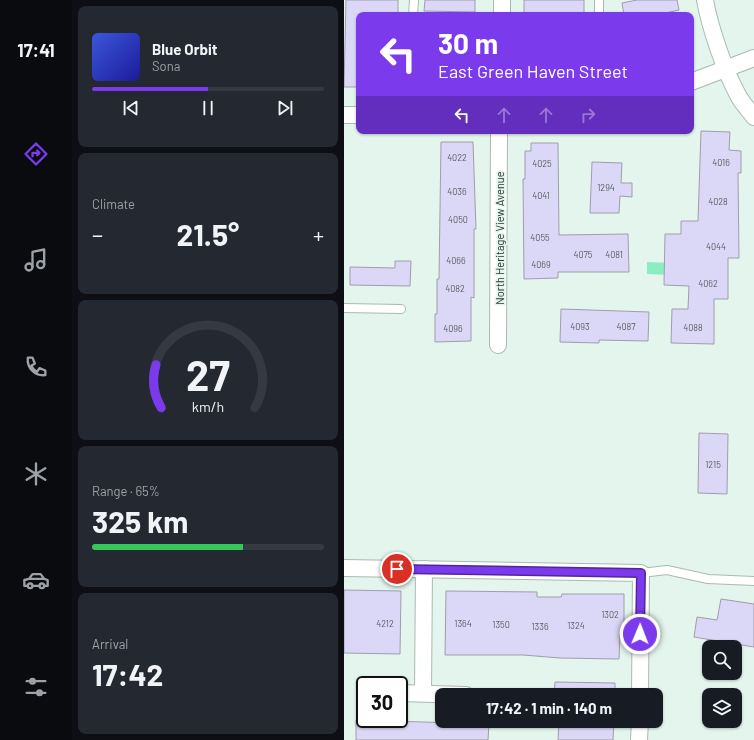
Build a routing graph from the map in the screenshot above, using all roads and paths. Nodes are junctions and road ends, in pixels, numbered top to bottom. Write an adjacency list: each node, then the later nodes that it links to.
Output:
1 (414, 0): 5 (lane)
2 (502, 0): 6 (street)
3 (599, 0): 7 (lane)
4 (704, 0): 9 (street)
5 (413, 12)
6 (502, 12)
7 (599, 12)
8 (754, 58): 9 (street)
9 (726, 69): 10 (street); 13 (street)
10 (694, 81)
11 (344, 115): 12 (street)
12 (356, 115)
13 (754, 117)
14 (499, 134): 17 (street, North Heritage View Avenue)
15 (344, 308): 16 (lane)
16 (401, 309)
17 (498, 345)
18 (344, 568): 19 (street)
19 (424, 569): 20 (street); 24 (street)
20 (641, 573): 21 (lane); 22 (street)
21 (754, 581)
22 (640, 688)
23 (408, 693): 24 (street)
24 (423, 693): 25 (street)
25 (435, 694)
26 (640, 728): 27 (street)
27 (640, 740)

